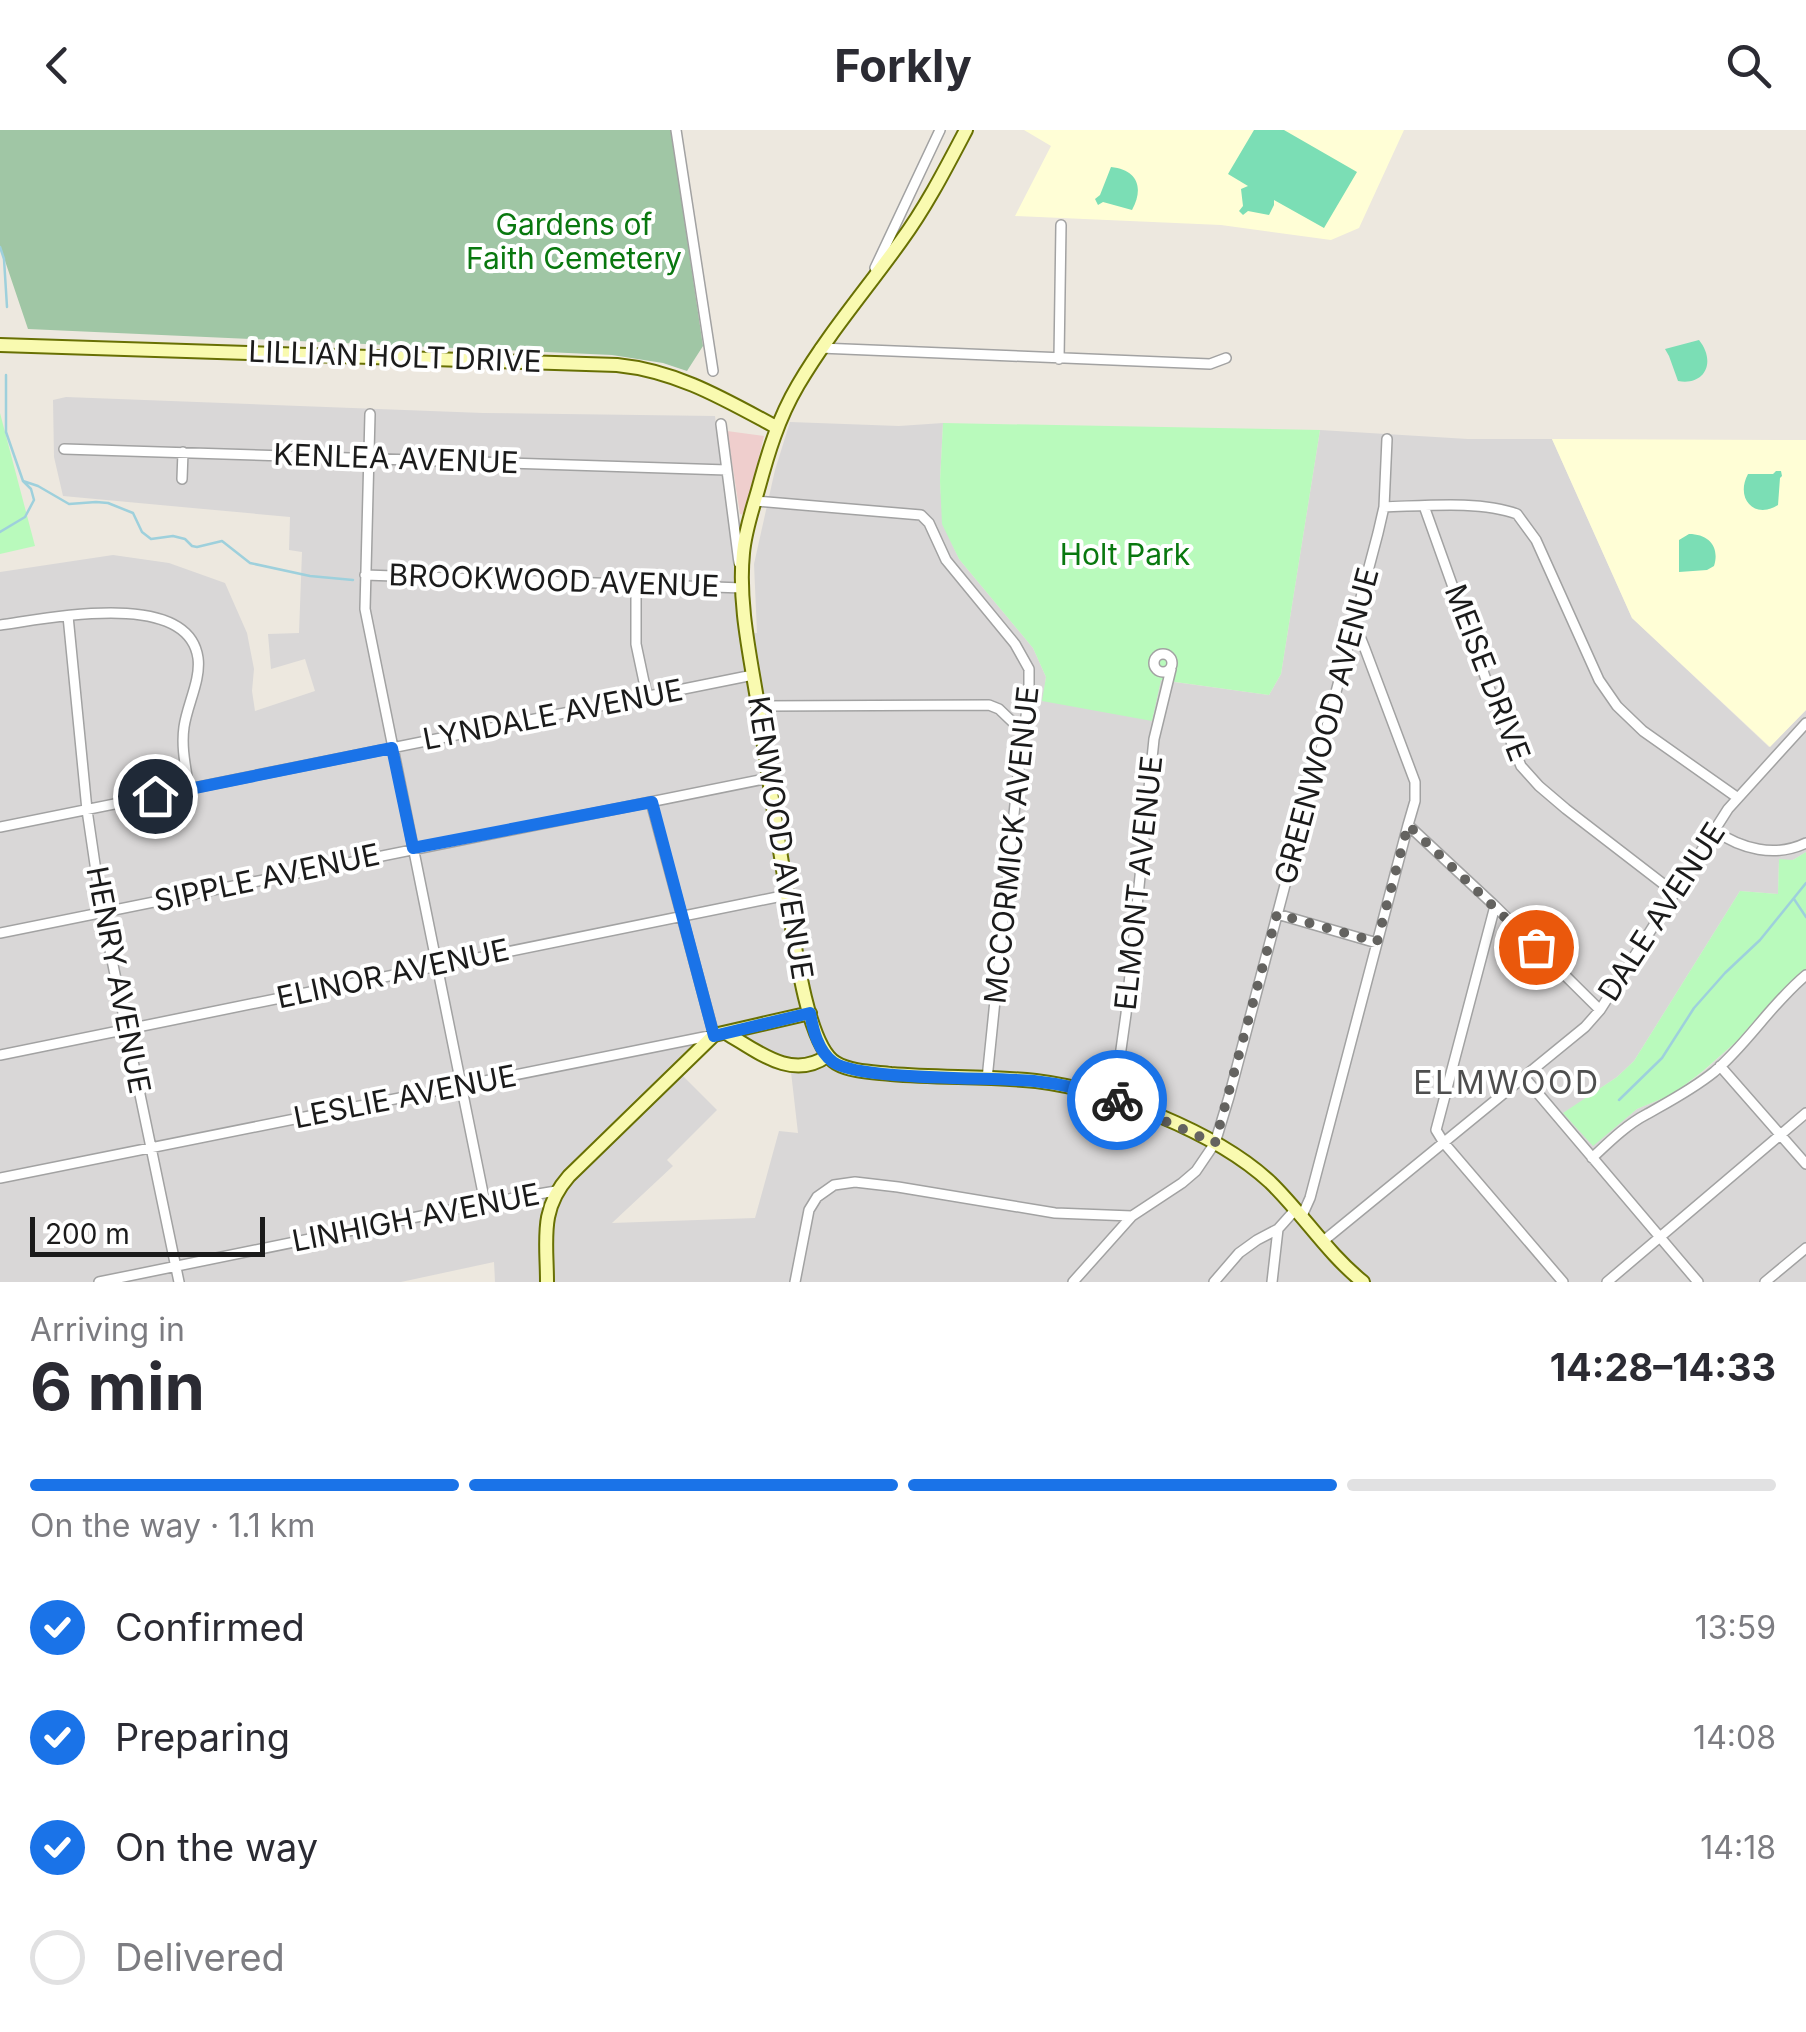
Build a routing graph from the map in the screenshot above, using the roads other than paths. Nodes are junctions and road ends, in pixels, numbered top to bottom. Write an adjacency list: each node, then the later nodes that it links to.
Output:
1 (676, 130): 10 (street)
2 (940, 130): 5 (street)
3 (966, 130): 5 (main road, KENWOOD AVENUE)
4 (1061, 225): 9 (street)
5 (863, 290): 7 (main road, KENWOOD AVENUE)
6 (0, 345): 13 (main road, LILLIAN HOLT DRIVE)
7 (820, 348): 9 (street); 13 (main road, KENWOOD AVENUE)
8 (1226, 358): 9 (street)
9 (1060, 359)
10 (713, 371)
11 (370, 414): 17 (street)
12 (721, 424): 18 (street)
13 (776, 427): 20 (main road, KENWOOD AVENUE)
14 (1387, 440): 22 (street, GREENWOOD AVENUE)
15 (64, 449): 16 (street, KENLEA AVENUE)
16 (183, 452): 17 (street, KENLEA AVENUE); 19 (street)
17 (369, 457): 18 (street, KENLEA AVENUE); 24 (street)
18 (727, 470): 23 (street)
19 (182, 479)
20 (754, 501): 23 (main road, KENWOOD AVENUE); 35 (street, MCCORMICK AVENUE)
21 (1424, 506): 22 (street); 39 (street); 47 (street, MEISE DRIVE)
22 (1384, 507): 29 (street, GREENWOOD AVENUE)
23 (742, 571): 26 (main road, KENWOOD AVENUE)
24 (365, 574): 25 (street, BROOKWOOD AVENUE); 36 (street)
25 (636, 584): 26 (street, BROOKWOOD AVENUE); 32 (street)
26 (742, 588): 31 (main road, KENWOOD AVENUE)
27 (68, 616): 28 (street); 38 (street); 41 (street, HENRY AVENUE)
28 (0, 624)
29 (1352, 630): 42 (street); 51 (street, GREENWOOD AVENUE)
30 (1170, 669): 67 (street, ELMONT AVENUE)
31 (753, 674): 32 (street, LYNDALE AVENUE); 33 (main road, KENWOOD AVENUE)
32 (647, 696): 36 (street, LYNDALE AVENUE)
33 (758, 706): 35 (street); 37 (main road, KENWOOD AVENUE)
34 (1806, 724): 39 (street, DALE AVENUE)
35 (1024, 733): 65 (street, MCCORMICK AVENUE)
36 (392, 748): 38 (street, LYNDALE AVENUE); 46 (street)
37 (769, 778): 40 (street, SIPPLE AVENUE); 48 (main road, KENWOOD AVENUE)
38 (189, 789): 41 (street, LYNDALE AVENUE)
39 (1738, 798): 44 (street, DALE AVENUE)
40 (652, 802): 46 (street, SIPPLE AVENUE); 52 (street)
41 (88, 810): 43 (street, LYNDALE AVENUE); 50 (street, HENRY AVENUE)
42 (1408, 825): 49 (street); 54 (street)
43 (0, 828)
44 (1714, 830): 45 (street); 47 (street, DALE AVENUE)
45 (1806, 843)
46 (413, 848): 50 (street, SIPPLE AVENUE); 55 (street)
47 (1675, 893): 57 (street, DALE AVENUE)
48 (787, 896): 52 (street, ELINOR AVENUE); 58 (main road, KENWOOD AVENUE)
49 (1495, 906): 57 (street); 71 (street)
50 (102, 912): 53 (street, SIPPLE AVENUE); 59 (street, HENRY AVENUE)
51 (1277, 914): 54 (street); 70 (street, GREENWOOD AVENUE)
52 (682, 916): 55 (street, ELINOR AVENUE); 60 (street)
53 (0, 933)
54 (1377, 942): 78 (street)
55 (437, 965): 59 (street, ELINOR AVENUE); 66 (street)
56 (1806, 975): 63 (street)
57 (1600, 1010): 64 (street, DALE AVENUE)
58 (810, 1013): 60 (main road, LESLIE AVENUE); 62 (main road, KENWOOD AVENUE)
59 (127, 1029): 61 (street, ELINOR AVENUE); 72 (street, HENRY AVENUE)
60 (720, 1034): 62 (main road); 66 (street, LESLIE AVENUE); 76 (main road)
61 (0, 1055)
62 (828, 1056): 65 (main road)
63 (1720, 1066): 69 (street); 73 (street)
64 (1524, 1078): 71 (street, DALE AVENUE); 73 (street)
65 (988, 1079): 67 (main road)
66 (461, 1086): 72 (street, LESLIE AVENUE); 77 (street)
67 (1114, 1099): 70 (main road)
68 (1806, 1113): 69 (street)
69 (1780, 1135): 74 (street); 81 (street)
70 (1215, 1143): 78 (main road); 79 (street, GREENWOOD AVENUE)
71 (1444, 1143): 82 (street, DALE AVENUE); 93 (street)
72 (151, 1148): 75 (street, LESLIE AVENUE); 84 (street, HENRY AVENUE)
73 (1592, 1158): 81 (street)
74 (1806, 1164)
75 (0, 1178)
76 (556, 1191): 77 (street, LINHIGH AVENUE); 87 (main road)
77 (485, 1203): 84 (street, LINHIGH AVENUE)
78 (1298, 1214): 80 (street); 82 (main road)
79 (1132, 1216): 88 (street); 89 (street, GREENWOOD AVENUE)
80 (1278, 1228): 90 (street); 91 (street)
81 (1660, 1238): 94 (street); 95 (street)
82 (1322, 1242): 92 (main road)
83 (1806, 1248): 96 (street)
84 (176, 1266): 85 (street, LINHIGH AVENUE); 86 (street, HENRY AVENUE)
85 (99, 1282)
86 (178, 1282)
87 (547, 1282)
88 (795, 1282)
89 (1073, 1282)
90 (1214, 1282)
91 (1272, 1282)
92 (1363, 1282)
93 (1562, 1282)
94 (1607, 1282)
95 (1698, 1282)
96 (1765, 1282)

